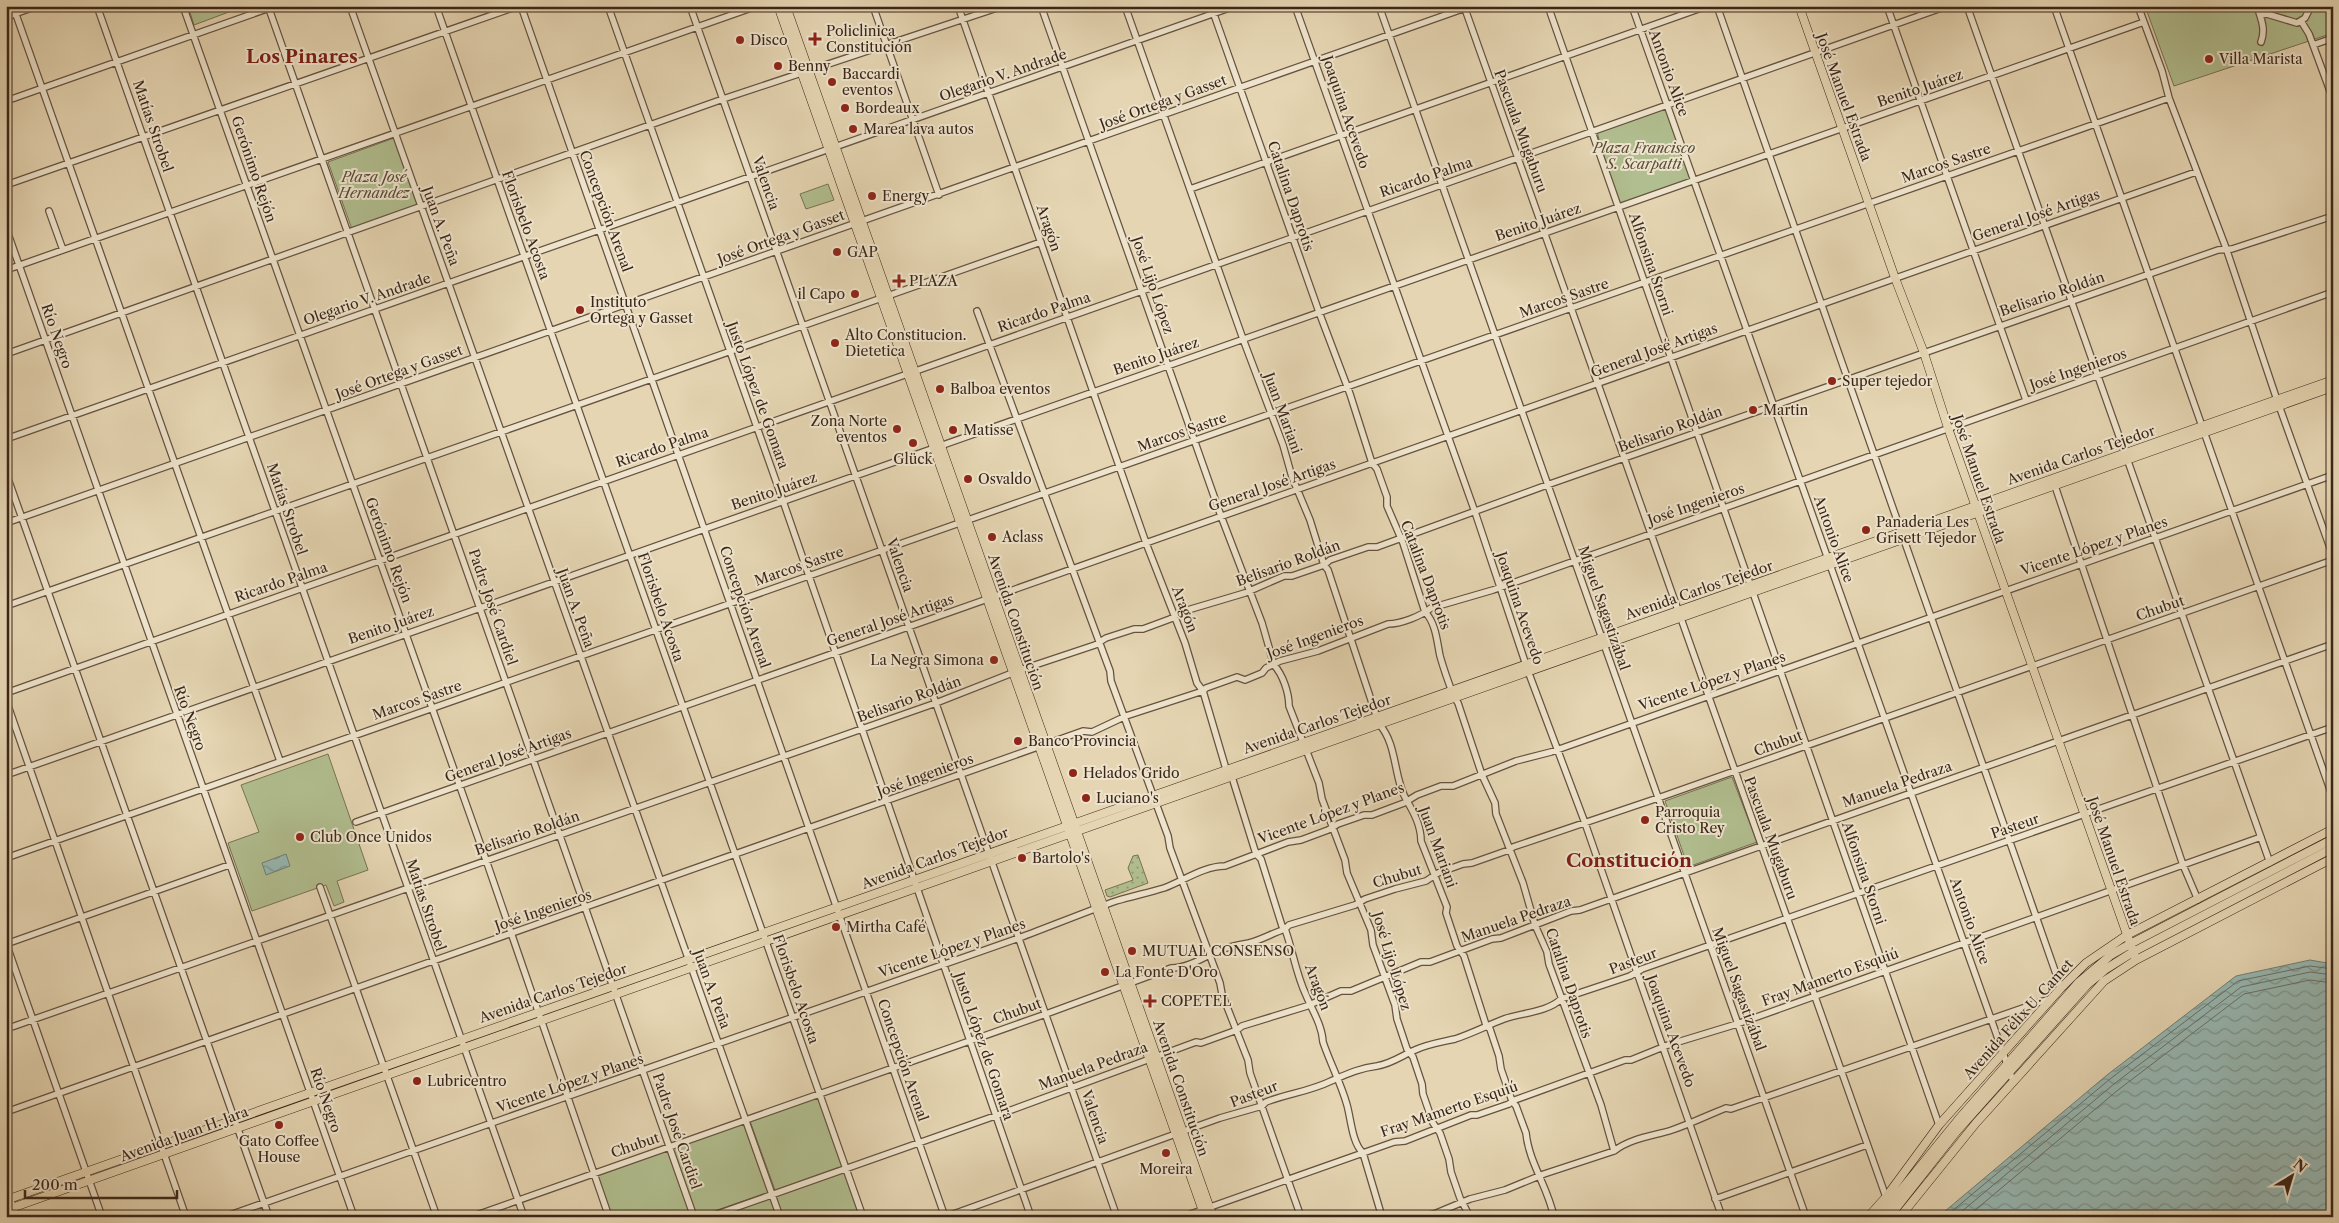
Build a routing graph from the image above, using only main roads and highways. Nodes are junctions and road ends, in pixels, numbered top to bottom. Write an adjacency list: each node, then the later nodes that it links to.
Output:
1 (778, 6): 4 (main road, Avenida Constitución)
2 (786, 6): 4 (main road, Avenida Constitución)
3 (1799, 6): 8 (main road, José Manuel Estrada)
4 (805, 72): 10 (main road, Avenida Constitución)
5 (2333, 380): 7 (main road, Avenida Carlos Tejedor)
6 (2333, 387): 7 (main road, Avenida Carlos Tejedor)
7 (2278, 403): 8 (main road, Avenida Carlos Tejedor)
8 (1976, 509): 9 (main road, Avenida Carlos Tejedor); 16 (main road, José Manuel Estrada)
9 (1378, 720): 10 (main road, Avenida Carlos Tejedor); 12 (main road, Avenida Carlos Tejedor)
10 (1070, 824): 12 (main road, Avenida Constitución); 18 (main road, Avenida Carlos Tejedor)
11 (2333, 829): 16 (main road, Avenida Félix U. Camet)
12 (1073, 833): 19 (main road, Avenida Carlos Tejedor); 22 (main road, Avenida Constitución)
13 (2333, 839): 17 (main road, Avenida Félix U. Camet)
14 (2333, 848): 17 (main road, Avenida Félix U. Camet)
15 (2333, 858): 17 (main road, Avenida Félix U. Camet)
16 (2127, 935): 17 (main road, José Manuel Estrada); 24 (main road, Avenida Félix U. Camet)
17 (2133, 952): 25 (main road, Avenida Félix U. Camet); 26 (main road, Avenida Félix U. Camet); 27 (main road, Avenida Félix U. Camet)
18 (310, 1092): 20 (main road, Avenida Juan H. Jara)
19 (313, 1101): 21 (main road, Avenida Juan H. Jara)
20 (8, 1199)
21 (10, 1208)
22 (1205, 1211): 23 (main road, Avenida Constitución)
23 (1213, 1217)
24 (1868, 1217)
25 (1879, 1217)
26 (1890, 1217)
27 (1900, 1217)

